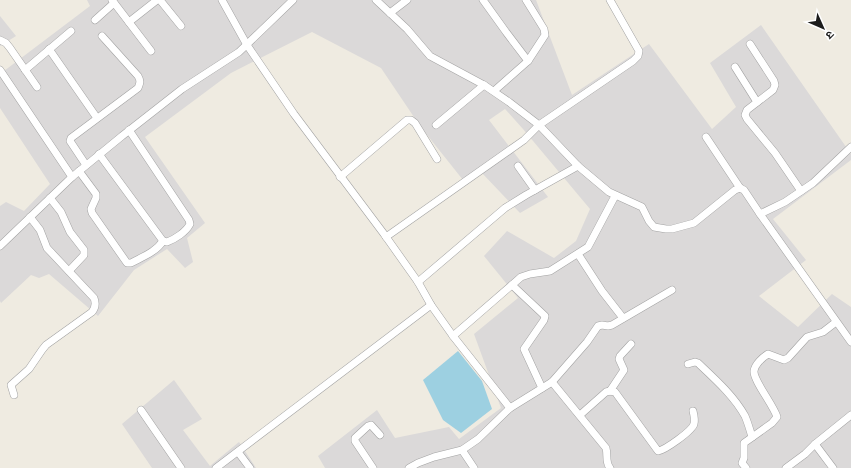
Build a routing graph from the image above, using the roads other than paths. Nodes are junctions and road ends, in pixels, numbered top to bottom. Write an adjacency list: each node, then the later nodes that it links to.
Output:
1 (157, 0): 13 (street)
2 (160, 0): 14 (street)
3 (222, 0): 19 (street)
4 (293, 0): 19 (street)
5 (376, 0): 11 (street)
6 (407, 0): 11 (street)
7 (483, 0): 22 (street)
8 (526, 0): 22 (street)
9 (610, 0): 32 (street)
10 (113, 1): 12 (street); 13 (street)
11 (390, 13): 26 (street)
12 (95, 20)
13 (129, 22): 21 (street)
14 (181, 26)
15 (71, 31): 20 (street)
16 (102, 36): 30 (street)
17 (0, 40): 25 (street)
18 (750, 44): 29 (street)
19 (247, 45): 33 (street); 43 (street)
20 (49, 49): 25 (street); 30 (street)
21 (151, 51)
22 (528, 61): 28 (street)
23 (734, 67): 29 (street)
24 (0, 70): 42 (street)
25 (25, 70): 27 (street)
26 (484, 85): 28 (street); 31 (street)
27 (37, 87)
28 (494, 91): 32 (street)
29 (757, 102): 46 (street)
30 (97, 118): 38 (street)
31 (436, 125)
32 (539, 125): 40 (street); 51 (street)
33 (129, 130): 36 (street); 52 (street)
34 (706, 137): 44 (street)
35 (851, 147): 46 (street)
36 (99, 154): 38 (street); 52 (street)
37 (436, 159): 43 (street)
38 (86, 165): 41 (street)
39 (518, 166): 45 (street)
40 (578, 166): 45 (street); 47 (street)
41 (79, 171): 42 (street); 52 (street)
42 (72, 177): 48 (street)
43 (340, 177): 51 (street)
44 (740, 188): 47 (street); 49 (street)
45 (535, 190): 56 (street)
46 (801, 191): 49 (street)
47 (615, 196): 54 (street)
48 (50, 198): 50 (street); 55 (street)
49 (760, 214): 61 (street)
50 (30, 216): 53 (street); 55 (street)
51 (386, 237): 56 (street)
52 (163, 241)
53 (0, 246)
54 (578, 254): 57 (street); 60 (street)
55 (69, 271): 69 (street)
56 (418, 282): 59 (street)
57 (512, 285): 62 (street); 67 (street)
58 (672, 290): 60 (street)
59 (432, 305): 62 (street); 79 (street)
60 (624, 318): 66 (street)
61 (836, 322): 63 (street); 76 (street)
62 (453, 336): 70 (street)
63 (851, 342)
64 (631, 344): 68 (street)
65 (688, 364): 76 (street)
66 (552, 382): 67 (street); 73 (street)
67 (542, 388): 70 (street)
68 (610, 391): 72 (street); 73 (street)
69 (14, 396)
70 (510, 408): 78 (street)
71 (141, 410): 82 (street)
72 (694, 411)
73 (580, 415): 88 (street)
74 (851, 415): 77 (street)
75 (380, 435): 85 (street)
76 (752, 437): 81 (street)
77 (815, 444): 89 (street); 90 (street)
78 (462, 450): 80 (street); 87 (street)
79 (238, 452): 83 (street); 84 (street)
80 (420, 465): 86 (street)
81 (742, 466)
82 (181, 468)
83 (216, 468)
84 (250, 468)
85 (373, 468)
86 (409, 468)
87 (474, 468)
88 (610, 468)
89 (786, 468)
90 (832, 468)

